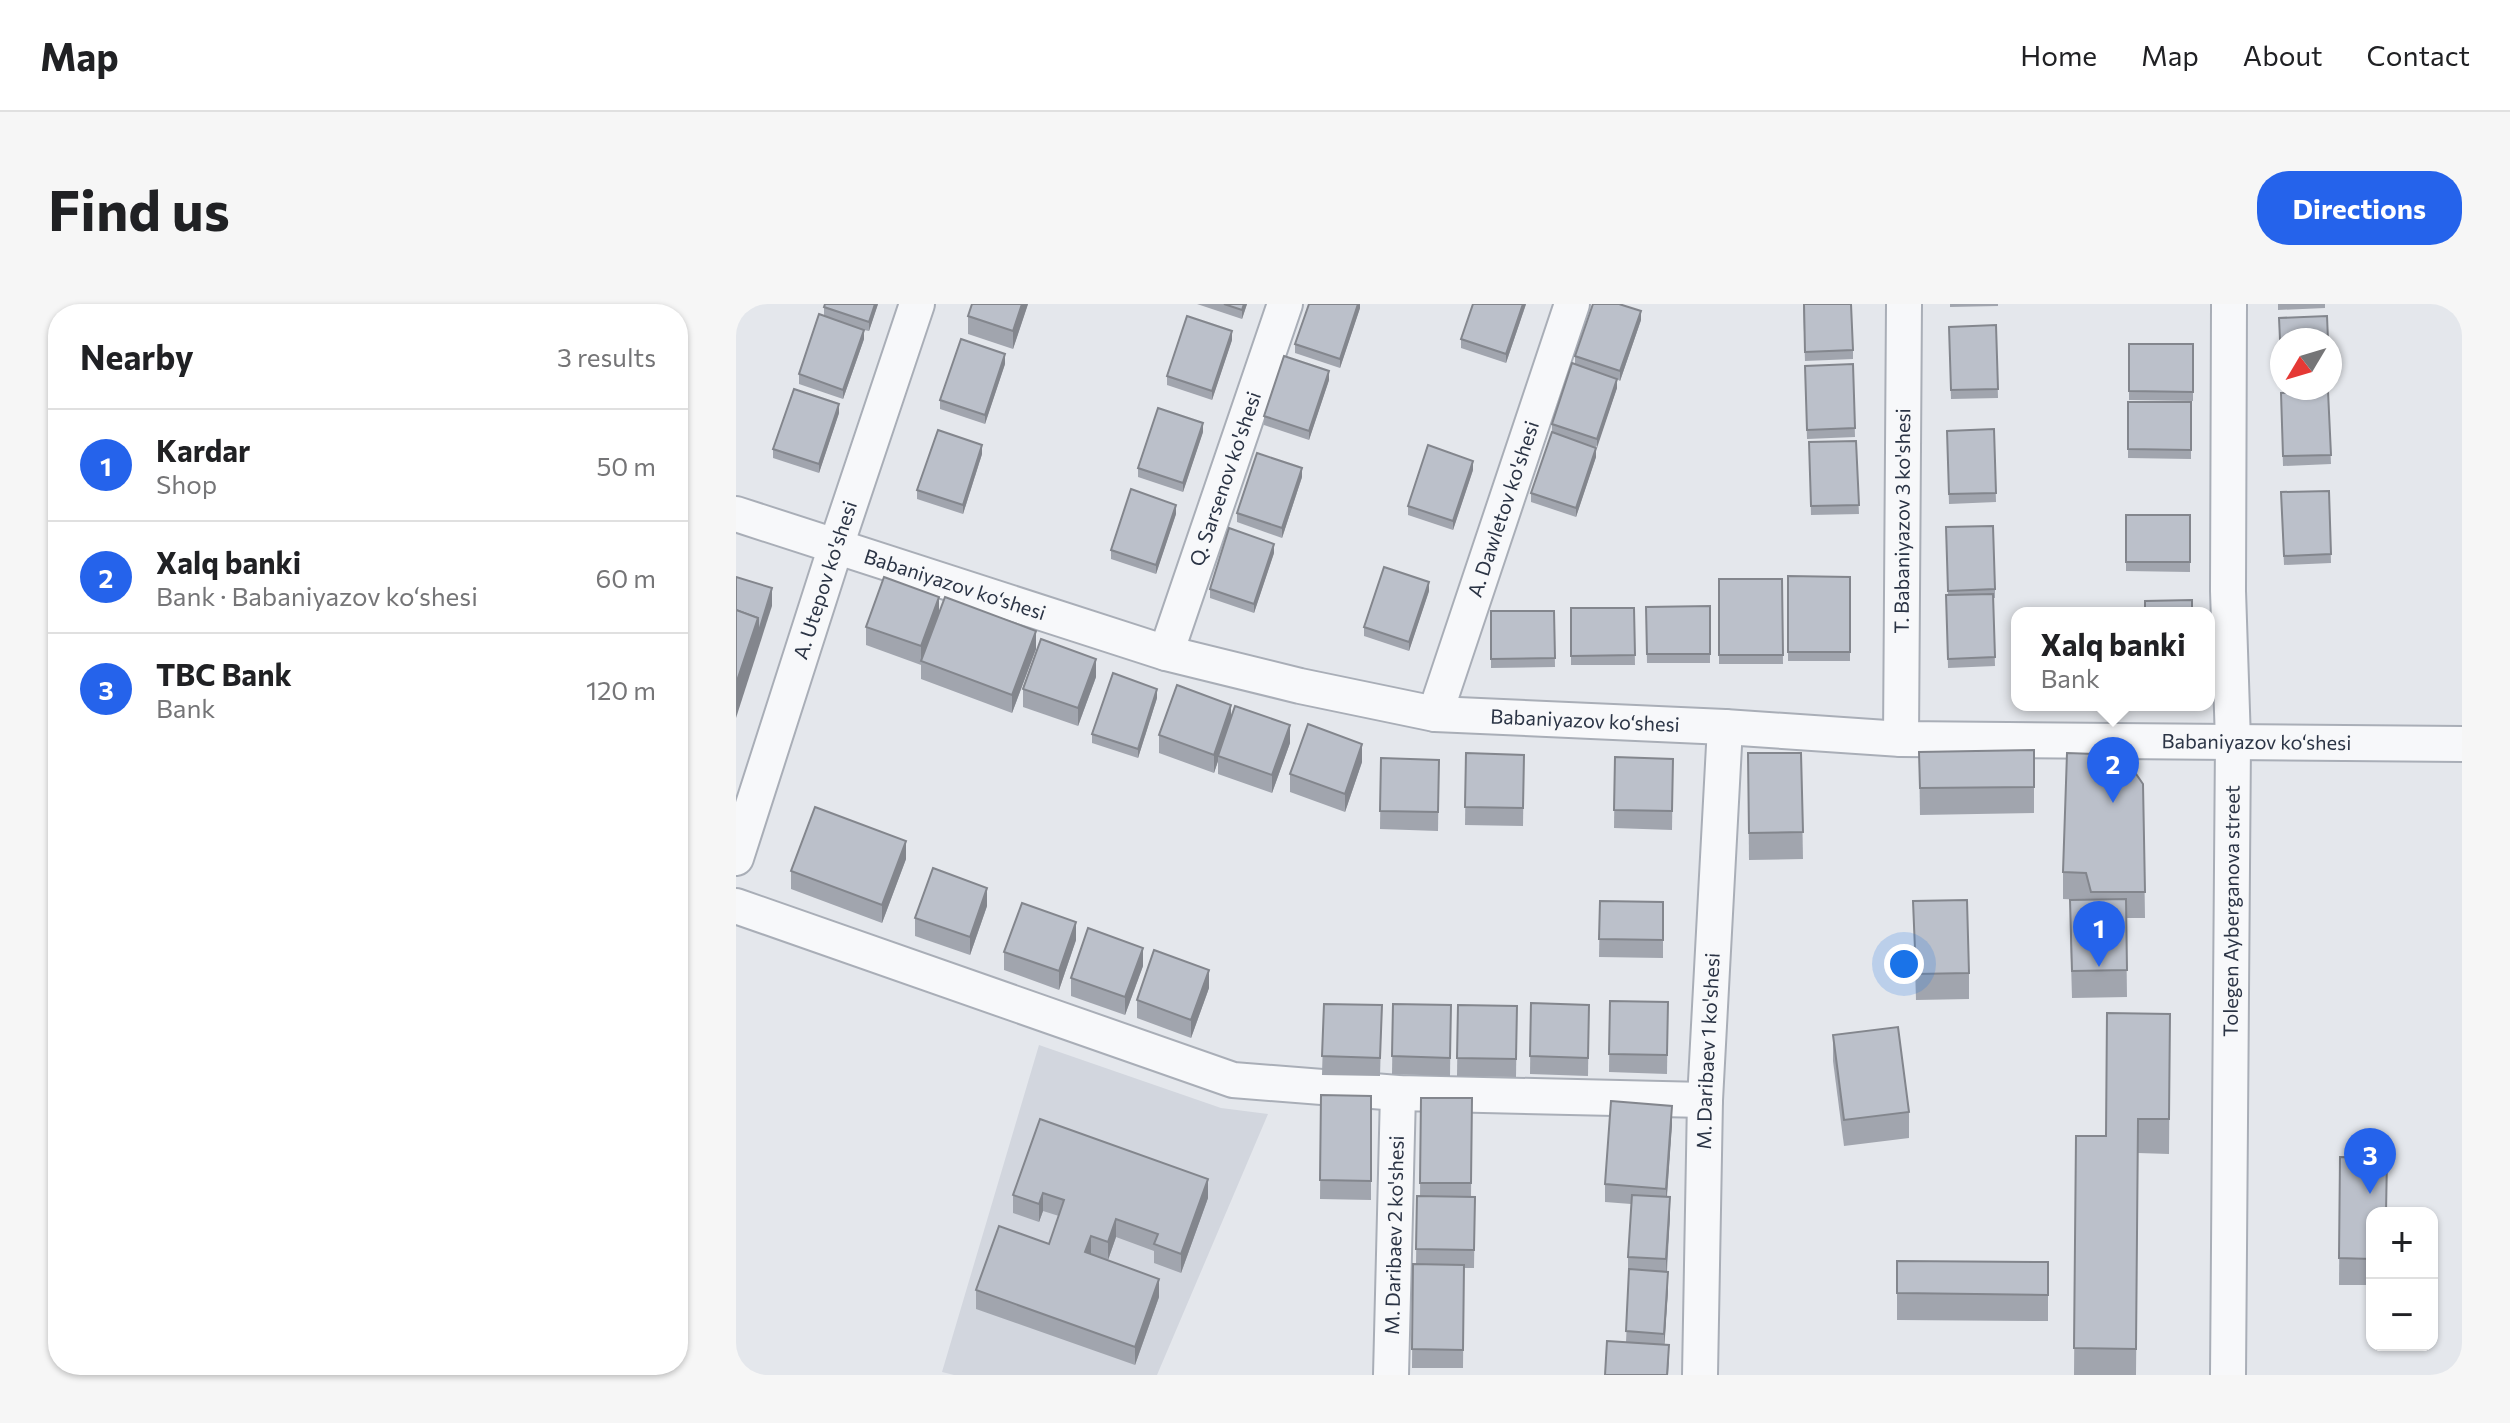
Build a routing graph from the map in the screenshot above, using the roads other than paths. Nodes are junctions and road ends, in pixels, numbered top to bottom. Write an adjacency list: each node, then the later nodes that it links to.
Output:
1 (917, 304): 7 (street, A. Utepov ko'shesi)
2 (1285, 304): 8 (street, Q. Sarsenov ko'shesi)
3 (1572, 304): 9 (street, A. Dawletov ko'shesi)
4 (1904, 304): 11 (street, T. Babaniyazov 3 ko'shesi)
5 (2229, 304): 12 (street, Tolegen Ayberganova street)
6 (736, 514): 7 (street, Babaniyazov ko‘shesi)
7 (836, 546): 8 (street, Babaniyazov ko‘shesi); 14 (street, A. Utepov ko'shesi)
8 (1166, 653): 9 (street, Babaniyazov ko‘shesi)
9 (1435, 714): 10 (street, Babaniyazov ko‘shesi)
10 (1725, 727): 11 (street, Babaniyazov ko‘shesi); 17 (street, M. Daribaev 1 ko'shesi)
11 (1901, 739): 12 (street, Babaniyazov ko‘shesi)
12 (2233, 741): 13 (street, Babaniyazov ko‘shesi); 20 (street, Tolegen Ayberganova street)
13 (2462, 744)
14 (736, 858)
15 (736, 906): 16 (street)
16 (1398, 1093): 17 (street); 18 (street, M. Daribaev 2 ko'shesi)
17 (1705, 1100): 19 (street, M. Daribaev 1 ko'shesi)
18 (1391, 1375)
19 (1700, 1375)
20 (2228, 1375)

